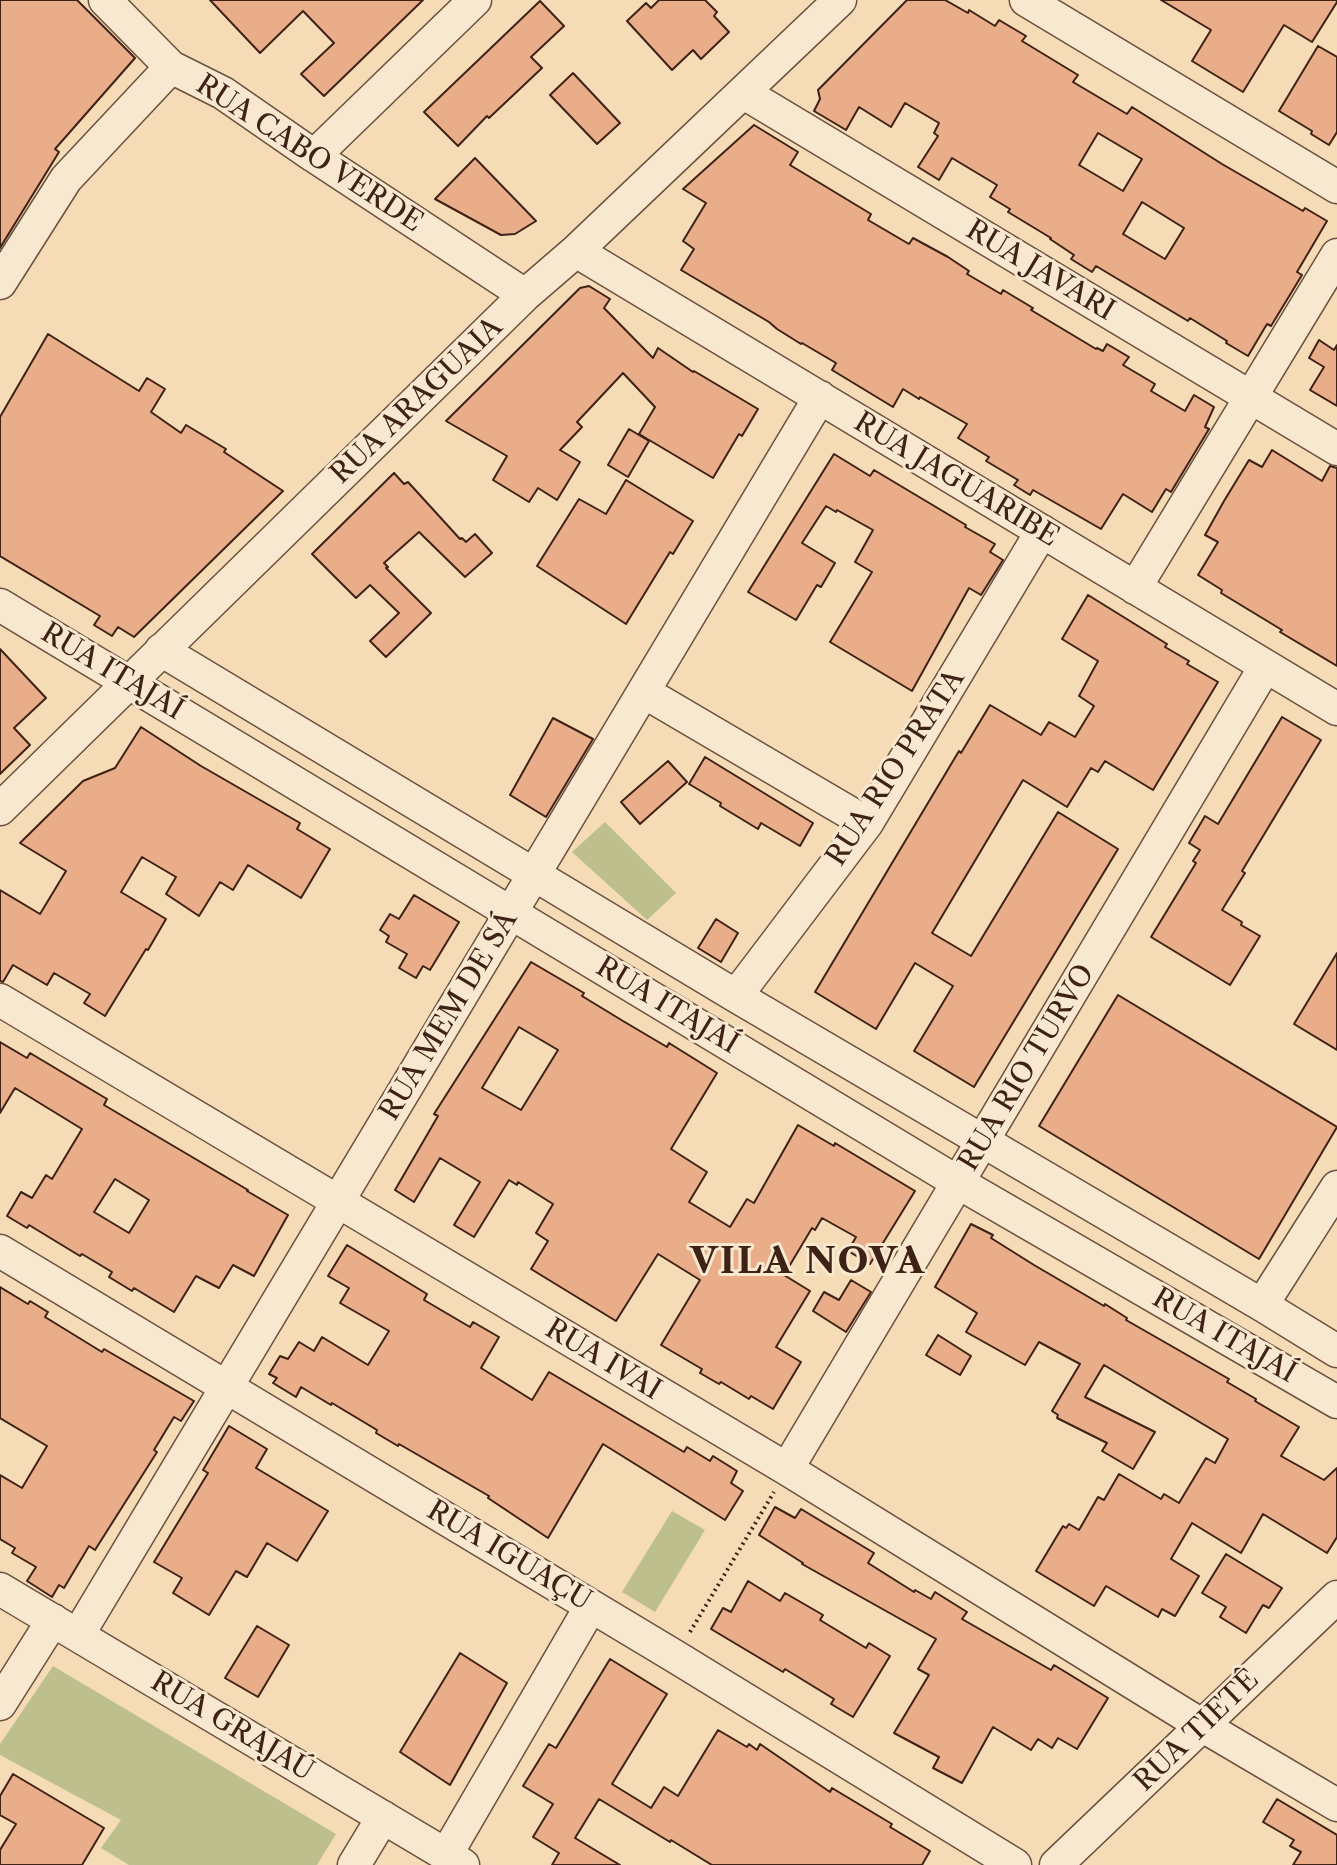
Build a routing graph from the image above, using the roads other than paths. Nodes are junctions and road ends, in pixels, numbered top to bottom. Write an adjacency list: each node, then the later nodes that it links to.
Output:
1 (475, 0): 7 (street)
2 (840, 0): 6 (street, RUA ARAGUAIA)
3 (1026, 0): 8 (street)
4 (126, 7): 5 (street, RUA CABO VERDE)
5 (171, 67): 7 (street, RUA CABO VERDE); 11 (street)
6 (744, 93): 9 (street, RUA ARAGUAIA); 14 (street, RUA JAVARI)
7 (314, 156): 12 (street, RUA CABO VERDE)
8 (1337, 187)
9 (576, 251): 12 (street, RUA ARAGUAIA); 13 (street, RUA JAGUARIBE)
10 (1337, 255): 14 (street)
11 (0, 283)
12 (525, 295): 19 (street, RUA ARAGUAIA)
13 (820, 397): 16 (street, RUA JAGUARIBE); 22 (street, RUA MEM DE SÁ)
14 (1249, 397): 15 (street, RUA JAVARI); 17 (street)
15 (1337, 449)
16 (1042, 531): 17 (street, RUA JAGUARIBE); 25 (street, RUA RIO PRATA)
17 (1135, 588): 20 (street, RUA JAGUARIBE)
18 (0, 605): 21 (street, RUA ITAJAÍ)
19 (161, 650): 21 (street, RUA ARAGUAIA); 26 (street, RUA ITAJAÍ)
20 (1265, 667): 23 (street, RUA JAGUARIBE); 30 (street, RUA RIO TURVO)
21 (128, 682): 24 (street, RUA ARAGUAIA); 27 (street, RUA ITAJAÍ)
22 (644, 692): 25 (street); 26 (street, RUA MEM DE SÁ)
23 (1337, 709)
24 (0, 809)
25 (867, 823): 28 (street, RUA RIO PRATA)
26 (534, 875): 27 (street, RUA MEM DE SÁ); 28 (street, RUA ITAJAÍ)
27 (512, 912): 31 (street, RUA ITAJAÍ); 33 (street, RUA MEM DE SÁ)
28 (736, 996): 30 (street, RUA ITAJAÍ)
29 (0, 1000): 33 (street, RUA IVAI)
30 (984, 1140): 31 (street, RUA RIO TURVO); 35 (street, RUA ITAJAÍ)
31 (959, 1183): 38 (street, RUA ITAJAÍ); 39 (street, RUA RIO TURVO)
32 (1337, 1187): 35 (street)
33 (338, 1201): 37 (street, RUA MEM DE SÁ); 39 (street, RUA IVAI)
34 (0, 1251): 37 (street, RUA IGUAÇU)
35 (1262, 1305): 36 (street, RUA ITAJAÍ)
36 (1337, 1351)
37 (227, 1386): 42 (street, RUA IGUAÇU); 43 (street, RUA MEM DE SÁ)
38 (1337, 1402)
39 (787, 1469): 45 (street, RUA IVAI)
40 (0, 1589): 43 (street, RUA GRAJAÚ)
41 (1337, 1597): 45 (street, RUA TIETÊ)
42 (591, 1606): 48 (street); 50 (street, RUA IGUAÇU)
43 (65, 1628): 44 (street, RUA MEM DE SÁ); 47 (street, RUA GRAJAÚ)
44 (0, 1704)
45 (1203, 1726): 46 (street, RUA IVAI); 51 (street, RUA TIETÊ)
46 (1337, 1805)
47 (383, 1817): 48 (street, RUA GRAJAÚ); 49 (street)
48 (454, 1860)
49 (354, 1865)
50 (1015, 1865)
51 (1056, 1865)

